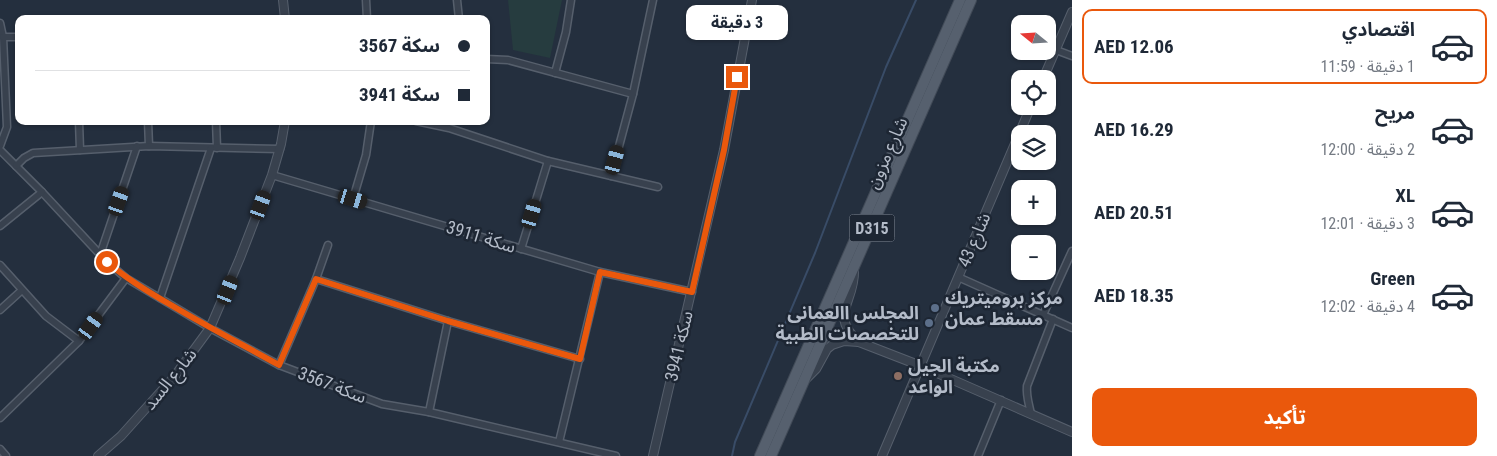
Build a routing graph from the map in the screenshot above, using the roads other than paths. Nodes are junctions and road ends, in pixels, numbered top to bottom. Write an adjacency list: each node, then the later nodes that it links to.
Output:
1 (283, 0): 10 (street)
2 (366, 0): 11 (street)
3 (457, 0): 12 (street)
4 (571, 0): 19 (street)
5 (653, 0): 20 (street)
6 (752, 0): 57 (street, سكة 3941)
7 (960, 0): 82 (main road, شارع مزون / D315)
8 (971, 0): 51 (main road, شارع مزون / D315)
9 (1072, 12): 16 (street)
10 (285, 15)
11 (367, 15)
12 (459, 15)
13 (0, 23): 14 (street)
14 (3, 37): 15 (street); 29 (street)
15 (15, 37)
16 (1056, 50): 17 (street)
17 (1072, 56)
18 (490, 59): 19 (street)
19 (555, 73): 20 (street)
20 (632, 94): 41 (street)
21 (1027, 115): 53 (street, شارع 43)
22 (80, 125): 37 (street)
23 (148, 125): 33 (street)
24 (216, 125): 34 (street)
25 (284, 125): 35 (street, شارع السد)
26 (370, 125): 44 (street)
27 (435, 125): 30 (street)
28 (451, 125): 30 (street)
29 (3, 126): 31 (street)
30 (450, 128): 38 (street)
31 (0, 146)
32 (137, 146): 33 (street); 37 (street); 49 (street)
33 (149, 146): 34 (street)
34 (214, 148): 35 (street); 58 (street)
35 (280, 149): 40 (street, شارع السد)
36 (0, 150): 39 (street, سكة 3567)
37 (80, 150): 39 (street)
38 (548, 161): 41 (street); 47 (street)
39 (16, 166): 43 (street, سكة 3567)
40 (272, 175): 44 (street, سكة 3911); 63 (street, شارع السد)
41 (610, 176): 42 (street)
42 (658, 187)
43 (42, 192): 45 (street); 49 (street, سكة 3567)
44 (353, 199): 47 (street, سكة 3911)
45 (0, 226)
46 (328, 245): 55 (street)
47 (521, 249): 52 (street, سكة 3911)
48 (1072, 251): 60 (street)
49 (100, 255): 54 (street, سكة 3567)
50 (0, 266): 56 (street)
51 (854, 269): 66 (street); 70 (main road, شارع مزون / D315)
52 (600, 272): 57 (street, سكة 3911); 67 (street)
53 (958, 277): 60 (street); 69 (street, شارع 43)
54 (126, 278): 58 (street, سكة 3567); 65 (street)
55 (316, 279): 62 (street); 68 (street)
56 (22, 290): 59 (street); 65 (street)
57 (692, 292): 81 (street, سكة 3941)
58 (160, 298): 63 (street, سكة 3567)
59 (0, 310)
60 (1043, 315): 61 (street)
61 (1052, 319): 64 (street); 73 (street)
62 (448, 321): 67 (street); 72 (street)
63 (210, 328): 68 (street, سكة 3567); 79 (street, شارع السد)
64 (1072, 328)
65 (79, 341): 74 (street)
66 (860, 342): 69 (street); 70 (street)
67 (580, 359): 76 (street)
68 (279, 365): 72 (street, سكة 3567)
69 (921, 366): 71 (street); 84 (street, شارع 43)
70 (806, 380): 83 (main road, شارع مزون / D315)
71 (1002, 400): 73 (street); 85 (street)
72 (429, 412): 76 (street, سكة 3567)
73 (1031, 414): 75 (street)
74 (0, 418)
75 (1072, 432)
76 (559, 442): 80 (street, سكة 3567)
77 (0, 449): 78 (street)
78 (6, 456)
79 (98, 456)
80 (616, 456)
81 (653, 456)
82 (760, 456)
83 (771, 456)
84 (882, 456)
85 (978, 456)

